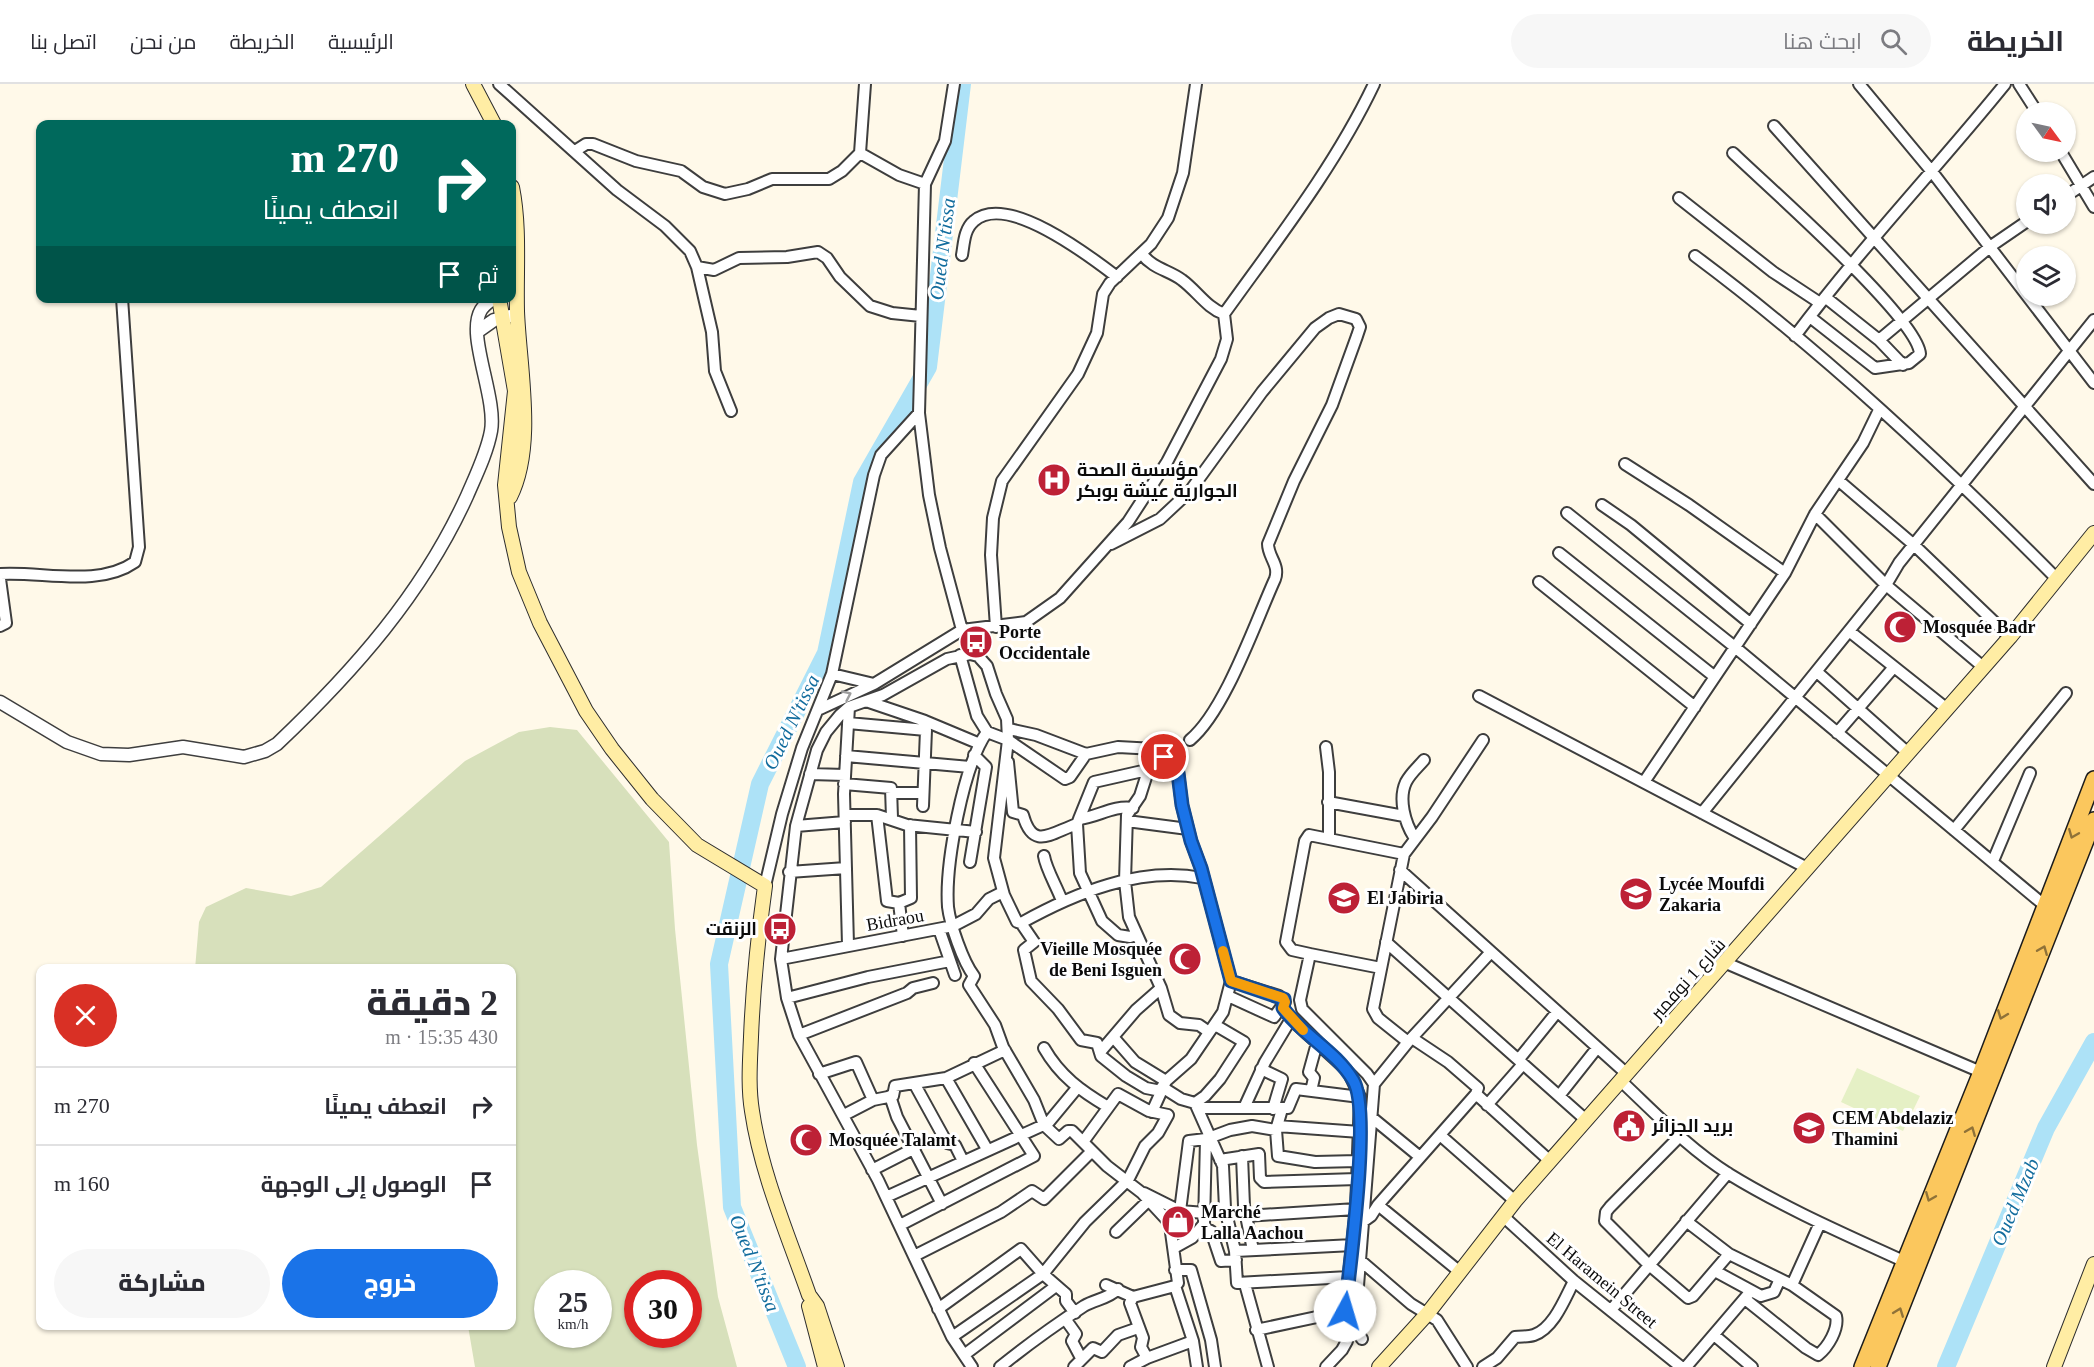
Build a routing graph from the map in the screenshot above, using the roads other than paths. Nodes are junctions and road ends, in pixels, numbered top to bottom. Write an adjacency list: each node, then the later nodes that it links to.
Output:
1 (499, 84): 14 (street)
2 (865, 84): 15 (street)
3 (954, 84): 20 (street)
4 (1196, 84): 29 (street)
5 (1374, 84): 42 (street)
6 (1859, 84): 18 (street)
7 (2005, 84): 18 (street)
8 (2019, 84): 10 (street)
9 (476, 89): 11 (main road); 12 (main road)
10 (2031, 102)
11 (484, 120)
12 (492, 120)
13 (1774, 126): 27 (street)
14 (575, 151): 15 (street); 34 (street)
15 (860, 153): 20 (street)
16 (1733, 153): 33 (street)
17 (2067, 162): 21 (street)
18 (1933, 172): 27 (street); 28 (street)
19 (2094, 177): 21 (street)
20 (925, 184): 45 (street)
21 (2081, 185): 22 (street); 24 (street)
22 (2076, 189)
23 (1678, 198): 37 (street)
24 (2094, 207)
25 (2016, 229): 28 (street)
26 (516, 235): 32 (main road)
27 (1876, 238): 33 (street); 36 (street)
28 (1990, 246): 36 (street); 52 (street)
29 (1142, 254): 35 (street); 42 (street)
30 (962, 255): 35 (street)
31 (1695, 256): 50 (street)
32 (516, 263)
33 (1851, 266): 37 (street); 47 (street)
34 (697, 267): 45 (street); 57 (street)
35 (1118, 277): 80 (street)
36 (1927, 298): 47 (street); 55 (street)
37 (1823, 300): 46 (street); 51 (street)
38 (122, 303): 72 (street)
39 (489, 303): 49 (street)
40 (500, 303): 44 (main road)
41 (515, 303): 43 (main road)
42 (1224, 314): 69 (street)
43 (518, 315): 44 (street); 63 (main road)
44 (501, 316): 49 (street); 63 (main road)
45 (921, 316): 58 (street)
46 (1810, 317): 50 (street); 53 (street)
47 (1902, 320): 51 (street); 53 (street)
48 (2094, 320): 52 (street)
49 (477, 332): 96 (street)
50 (1796, 336): 56 (street)
51 (1880, 340): 53 (street)
52 (2069, 354): 54 (street); 55 (street)
53 (1903, 365)
54 (2094, 383)
55 (2026, 407): 61 (street); 62 (street)
56 (1879, 410): 60 (street); 62 (street)
57 (731, 411)
58 (920, 413): 81 (street); 89 (street)
59 (1624, 464): 71 (street)
60 (1838, 480): 66 (street); 68 (street)
61 (2094, 484)
62 (1964, 485): 68 (street); 74 (street)
63 (507, 501): 157 (main road)
64 (1602, 505): 78 (street)
65 (1567, 513): 84 (street)
66 (1815, 514): 71 (street); 76 (street)
67 (2094, 533): 74 (main road, شارع 1 نوفمبر)
68 (1914, 545): 76 (street); 83 (street)
69 (1108, 546): 80 (street); 106 (street)
70 (1559, 553): 90 (street)
71 (1785, 573): 78 (street)
72 (0, 574)
73 (0, 579): 77 (street)
74 (2057, 579): 83 (main road, شارع 1 نوفمبر)
75 (1539, 582): 98 (street)
76 (1886, 585): 82 (street); 86 (street)
77 (2, 598): 79 (street)
78 (1751, 624): 84 (street)
79 (0, 626)
80 (996, 627): 81 (street)
81 (962, 630): 91 (street)
82 (1850, 631): 87 (street); 88 (street)
83 (2010, 637): 86 (main road, شارع 1 نوفمبر)
84 (1736, 648): 90 (street); 94 (street)
85 (960, 655): 95 (street); 103 (street); 105 (street)
86 (1982, 666): 101 (main road, شارع 1 نوفمبر)
87 (1894, 667): 100 (street); 101 (street)
88 (1816, 672): 94 (street); 100 (street)
89 (832, 674): 91 (street); 99 (street)
90 (1715, 677): 98 (street)
91 (874, 684): 99 (street, one-way to 91)
92 (2066, 693): 143 (street)
93 (1479, 696): 125 (street)
94 (1796, 698): 104 (street); 131 (street)
95 (866, 701): 97 (street); 108 (street)
96 (0, 702)
97 (849, 707): 102 (street); 121 (street)
98 (1695, 707): 125 (street)
99 (820, 709): 157 (street)
100 (1859, 709): 104 (street); 111 (street)
101 (1947, 709): 111 (main road, شارع 1 نوفمبر)
102 (848, 723): 114 (street); 117 (street)
103 (987, 732): 105 (street); 108 (street)
104 (1837, 733): 122 (street)
105 (1009, 734): 112 (street); 112 (street); 115 (street)
106 (1190, 740)
107 (1483, 740): 145 (street)
108 (980, 744): 113 (street)
109 (1326, 747): 128 (street)
110 (1155, 750): 112 (street); 119 (street); 142 (street)
111 (1908, 753): 122 (main road, شارع 1 نوفمبر)
112 (1086, 754)
113 (974, 755): 118 (street); 144 (street)
114 (846, 756): 117 (street); 123 (street)
115 (1005, 758): 137 (street); 159 (street)
116 (1424, 760): 133 (street)
117 (924, 762): 118 (street); 127 (street)
118 (970, 767): 141 (street)
119 (1147, 770): 130 (street); 137 (street)
120 (2030, 773): 149 (street)
121 (810, 774): 123 (street); 140 (street)
122 (1888, 775): 143 (street); 152 (main road, شارع 1 نوفمبر)
123 (845, 779): 126 (street); 134 (street)
124 (2094, 779): 162 (main road, one-way to 162)
125 (1644, 782): 131 (street)
126 (892, 793): 127 (street); 135 (street)
127 (923, 793): 129 (street)
128 (1328, 802): 133 (street); 146 (street)
129 (923, 806)
130 (1133, 808): 137 (street); 138 (street)
131 (1702, 813): 152 (street)
132 (876, 815): 134 (street); 135 (street); 161 (street)
133 (1404, 816): 145 (street)
134 (845, 818): 140 (street); 151 (street)
135 (892, 818): 139 (street)
136 (2094, 820): 267 (main road, one-way to 136)
137 (1078, 821): 158 (street)
138 (1127, 822): 142 (street); 156 (street)
139 (910, 825): 141 (street); 161 (street)
140 (796, 826): 154 (street)
141 (955, 829): 144 (street); 164 (street)
142 (1188, 829): 155 (street)
143 (1954, 830): 149 (street)
144 (976, 832): 150 (street)
145 (1414, 837): 147 (street)
146 (1329, 838): 147 (street); 171 (street)
147 (1404, 854): 153 (street)
148 (1044, 856): 160 (street)
149 (1993, 861): 162 (street)
150 (970, 862)
151 (846, 868): 154 (street); 169 (street)
152 (1807, 868): 174 (main road, شارع 1 نوفمبر)
153 (1400, 870): 168 (street); 170 (street)
154 (789, 872): 172 (street)
155 (1202, 878): 156 (street); 177 (street)
156 (1125, 881): 158 (street); 166 (street)
157 (765, 886): 282 (main road)
158 (1090, 891): 160 (street); 166 (street)
159 (1003, 892): 163 (street); 164 (street, Bidraou)
160 (1062, 901): 163 (street)
161 (899, 903): 167 (street)
162 (2044, 905): 198 (main road, one-way to 198)
163 (1021, 923): 194 (street)
164 (953, 926): 165 (street, Bidraou); 193 (street)
165 (939, 929): 167 (street, Bidraou); 173 (street)
166 (1136, 935): 179 (street)
167 (903, 936): 169 (street, Bidraou)
168 (1386, 942): 175 (street); 182 (street)
169 (848, 945): 172 (street, Bidraou)
170 (1491, 952): 182 (street); 184 (street)
171 (1310, 954): 175 (street); 203 (street)
172 (781, 959): 181 (street)
173 (950, 961): 176 (street); 181 (street)
174 (1726, 963): 198 (street); 201 (main road, شارع 1 نوفمبر)
175 (1381, 968): 189 (street)
176 (955, 975)
177 (1231, 981): 180 (street); 183 (street)
178 (933, 983): 187 (street)
179 (1161, 988): 186 (street); 188 (street)
180 (1228, 996): 183 (street); 186 (street)
181 (786, 998): 187 (street)
182 (1448, 998): 189 (street); 195 (street)
183 (1283, 1008): 185 (street)
184 (1557, 1012): 192 (street); 195 (street)
185 (1291, 1019): 190 (street); 197 (street)
186 (1212, 1028): 204 (street); 213 (street)
187 (799, 1035): 199 (street)
188 (1114, 1038): 194 (street); 204 (street)
189 (1410, 1040): 203 (street); 207 (street)
190 (1317, 1043): 206 (street); 210 (street)
191 (1044, 1048): 205 (street)
192 (1597, 1048): 201 (street); 209 (street)
193 (1005, 1050): 196 (street); 221 (street)
194 (1101, 1051): 204 (street)
195 (1521, 1061): 209 (street); 212 (street)
196 (974, 1063): 200 (street); 224 (street)
197 (1262, 1069): 215 (street); 216 (street)
198 (1981, 1072): 267 (main road, one-way to 267)
199 (819, 1074): 211 (street); 218 (street)
200 (946, 1078): 202 (street); 230 (street)
201 (1624, 1078): 220 (main road, شارع 1 نوفمبر); 226 (street)
202 (914, 1083): 208 (street); 235 (street)
203 (1374, 1084): 219 (street)
204 (1163, 1086): 213 (street); 217 (street)
205 (1077, 1088): 214 (street); 221 (street)
206 (1311, 1091): 210 (street); 216 (street)
207 (1476, 1094): 212 (street); 225 (street)
208 (890, 1096): 211 (street); 229 (street)
209 (1559, 1096): 220 (street)
210 (1360, 1097): 223 (street)
211 (873, 1100): 218 (street)
212 (1487, 1105): 237 (street)
213 (1196, 1106): 215 (street); 227 (street)
214 (1108, 1107): 217 (street); 228 (street)
215 (1244, 1108): 216 (street)
216 (1278, 1109): 222 (street)
217 (1152, 1112): 242 (street)
218 (844, 1115): 238 (street)
219 (1370, 1116): 233 (street); 253 (street)
220 (1586, 1120): 237 (main road, شارع 1 نوفمبر)
221 (1044, 1125): 224 (street); 228 (street)
222 (1276, 1128): 223 (street); 227 (street); 236 (street)
223 (1360, 1132): 236 (street)
224 (1020, 1135): 230 (street); 246 (street)
225 (1440, 1135): 233 (street); 245 (street)
226 (1680, 1136): 239 (street); 266 (street)
227 (1208, 1139): 234 (street); 249 (street); 250 (street)
228 (1083, 1142): 231 (street)
229 (915, 1148): 238 (street); 240 (street)
230 (987, 1149): 235 (street)
231 (1092, 1151): 242 (street); 263 (street)
232 (1242, 1156): 234 (street); 241 (street); 251 (street)
233 (1420, 1157): 247 (street)
234 (1220, 1160): 264 (street)
235 (963, 1161): 240 (street)
236 (1358, 1161): 241 (street)
237 (1550, 1161): 245 (main road, شارع 1 نوفمبر)
238 (872, 1170): 244 (street)
239 (1728, 1173): 254 (street); 255 (street)
240 (928, 1176): 244 (street); 246 (street)
241 (1357, 1179): 248 (street)
242 (1128, 1180): 243 (street); 272 (street)
243 (1145, 1196): 249 (street); 258 (street); 260 (street)
244 (886, 1197): 256 (street)
245 (1515, 1201): 252 (main road, شارع 1 نوفمبر)
246 (942, 1204): 256 (street)
247 (1378, 1205): 253 (street); 271 (street)
248 (1356, 1209): 251 (street); 259 (street)
249 (1180, 1211): 250 (street)
250 (1205, 1213): 257 (street)
251 (1246, 1216): 261 (street)
252 (1504, 1217): 271 (main road, شارع 1 نوفمبر); 275 (street, El Haramein Street)
253 (1364, 1221): 265 (street)
254 (1686, 1221): 262 (street); 266 (street)
255 (1820, 1223): 267 (street); 280 (street)
256 (900, 1225): 263 (street)
257 (1202, 1228): 260 (street); 264 (street)
258 (1116, 1232)
259 (1353, 1245): 261 (street); 273 (street)
260 (1174, 1248): 269 (street)
261 (1253, 1250): 264 (street)
262 (1729, 1254): 270 (street); 274 (street)
263 (914, 1256): 285 (street)
264 (1236, 1256): 276 (street)
265 (1361, 1261): 289 (street); 295 (street)
266 (1648, 1264): 270 (street); 286 (street)
267 (1911, 1264): 318 (main road); 319 (main road, one-way to 267)
268 (2094, 1264): 320 (main road)
269 (1175, 1270): 279 (street); 308 (street)
270 (1715, 1271): 283 (street)
271 (1460, 1272): 289 (main road, شارع 1 نوفمبر)
272 (1043, 1274): 278 (street); 285 (street); 294 (street)
273 (1349, 1277): 276 (street); 287 (street)
274 (1780, 1279): 280 (street); 283 (street)
275 (1574, 1281): 286 (street, El Haramein Street); 300 (street)
276 (1245, 1284): 292 (street)
277 (1106, 1285): 281 (street)
278 (1056, 1286): 288 (street); 297 (street)
279 (1175, 1286): 284 (street); 296 (street)
280 (1792, 1286): 283 (street)
281 (1118, 1289): 284 (street); 288 (street)
282 (809, 1295): 301 (main road); 302 (main road)
283 (1748, 1295): 293 (street)
284 (1133, 1297): 291 (street)
285 (938, 1309): 294 (street)
286 (1611, 1310): 315 (street, El Haramein Street)
287 (1345, 1311): 292 (street); 310 (street)
288 (1076, 1312): 290 (street)
289 (1428, 1313): 311 (main road, شارع 1 نوفمبر); 312 (street)
290 (1066, 1320): 298 (street); 304 (street)
291 (1138, 1328): 298 (street); 299 (street)
292 (1256, 1330): 309 (street)
293 (1714, 1335): 316 (street); 317 (street)
294 (952, 1337): 297 (street)
295 (1362, 1339)
296 (1193, 1341): 299 (street); 307 (street)
297 (964, 1355): 303 (street)
298 (1081, 1358): 305 (street)
299 (1147, 1358): 306 (street)
300 (1497, 1358): 313 (street); 314 (street)
301 (825, 1367)
302 (837, 1367)
303 (972, 1367)
304 (1000, 1367)
305 (1074, 1367)
306 (1130, 1367)
307 (1197, 1367)
308 (1215, 1367)
309 (1268, 1367)
310 (1326, 1367)
311 (1379, 1367)
312 (1467, 1367)
313 (1482, 1367)
314 (1506, 1367)
315 (1681, 1367)
316 (1686, 1367)
317 (1752, 1367)
318 (1862, 1367)
319 (1878, 1367)
320 (2054, 1367)

